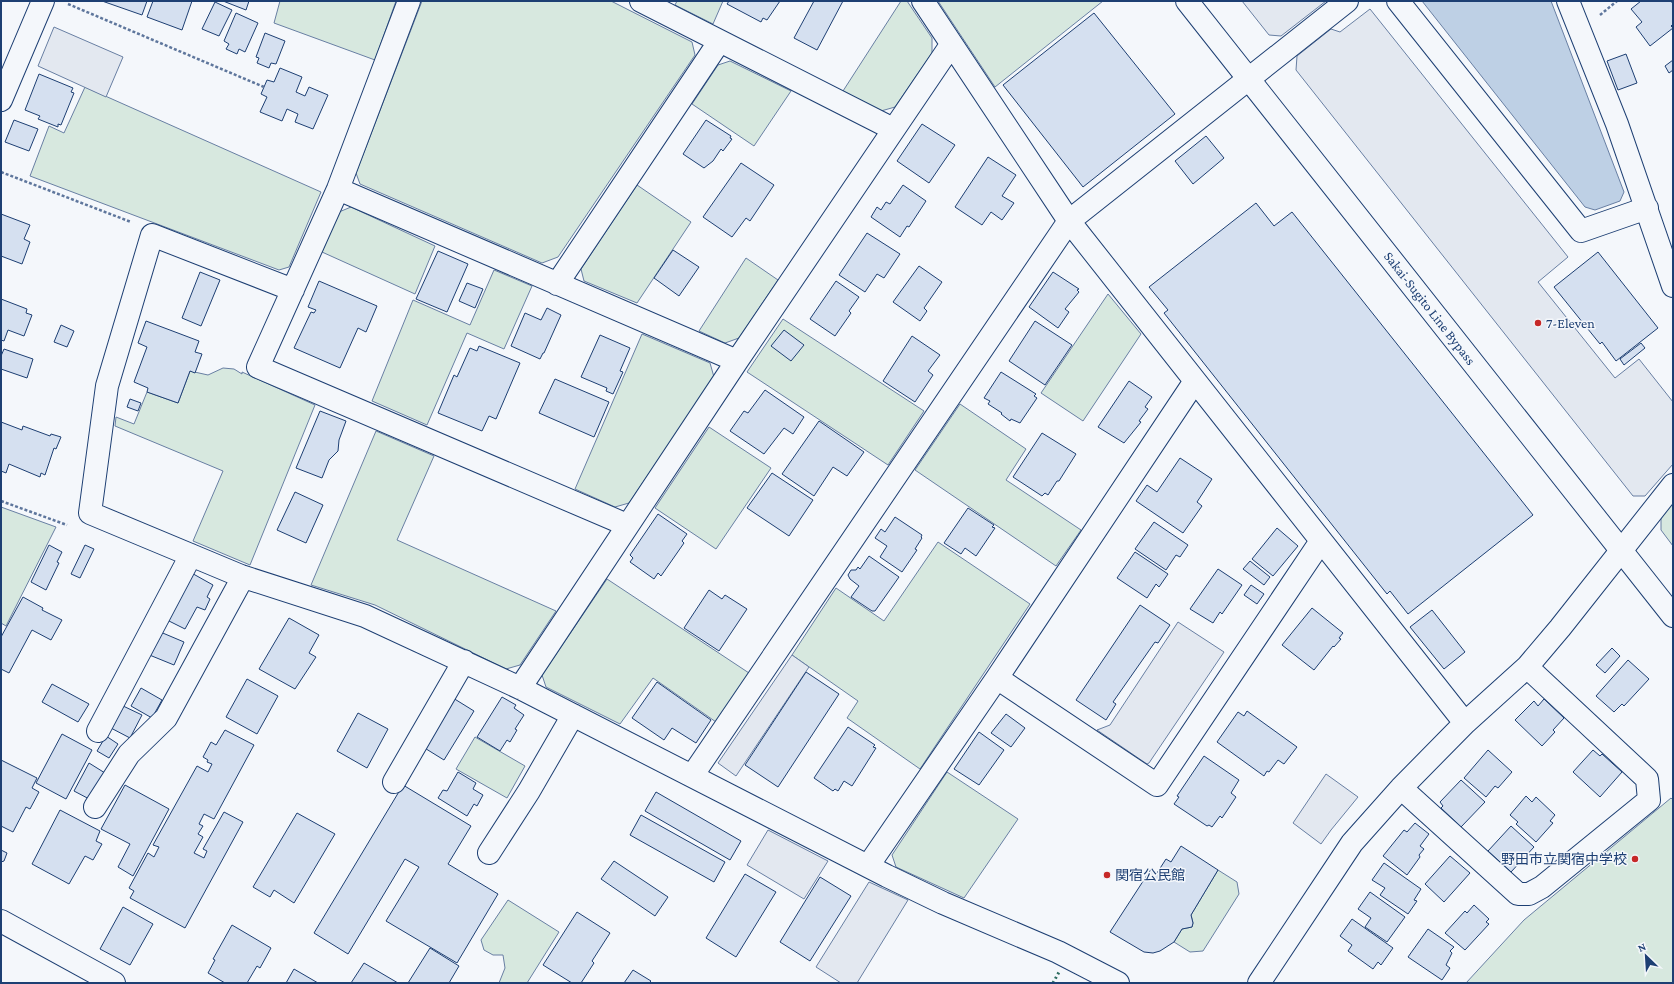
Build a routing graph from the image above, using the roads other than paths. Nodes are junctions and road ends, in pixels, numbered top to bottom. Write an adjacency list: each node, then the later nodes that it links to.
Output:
1 (43, 1): 12 (street)
2 (409, 1): 14 (street)
3 (641, 1): 9 (street)
4 (923, 1): 10 (street)
5 (1187, 1): 11 (street, Sakai-Sugito Line Bypass)
6 (1347, 1): 11 (street)
7 (1398, 1): 15 (street)
8 (1568, 1): 15 (street)
9 (719, 42): 13 (street); 17 (street)
10 (951, 45): 13 (street); 16 (street)
11 (1248, 78): 16 (street); 25 (street, Sakai-Sugito Line Bypass)
12 (1, 100)
13 (894, 129): 20 (street)
14 (338, 189): 17 (street); 19 (street)
15 (1646, 208): 18 (street)
16 (1069, 221): 21 (street); 36 (street)
17 (557, 284): 20 (street)
18 (1673, 286)
19 (293, 290): 23 (street); 26 (street)
20 (737, 361): 23 (street)
21 (1195, 381): 24 (street); 31 (street)
22 (1673, 485): 25 (street)
23 (627, 525): 32 (street)
24 (1321, 541): 31 (street); 34 (street)
25 (1621, 550): 28 (street, Sakai-Sugito Line Bypass); 30 (street)
26 (191, 555): 27 (street); 35 (street)
27 (244, 577): 29 (street); 39 (street)
28 (1673, 616)
29 (464, 661): 32 (street); 37 (street)
30 (1527, 667): 34 (street); 38 (street)
31 (997, 678): 41 (street)
32 (520, 688): 33 (street)
33 (573, 715): 36 (street); 40 (street)
34 (1465, 723): 38 (street)
35 (98, 731)
36 (692, 776): 41 (street)
37 (394, 782)
38 (1400, 788): 45 (street)
39 (94, 807)
40 (489, 853)
41 (868, 866): 44 (street)
42 (1, 921): 43 (street)
43 (114, 983)
44 (1118, 983)
45 (1259, 983)

